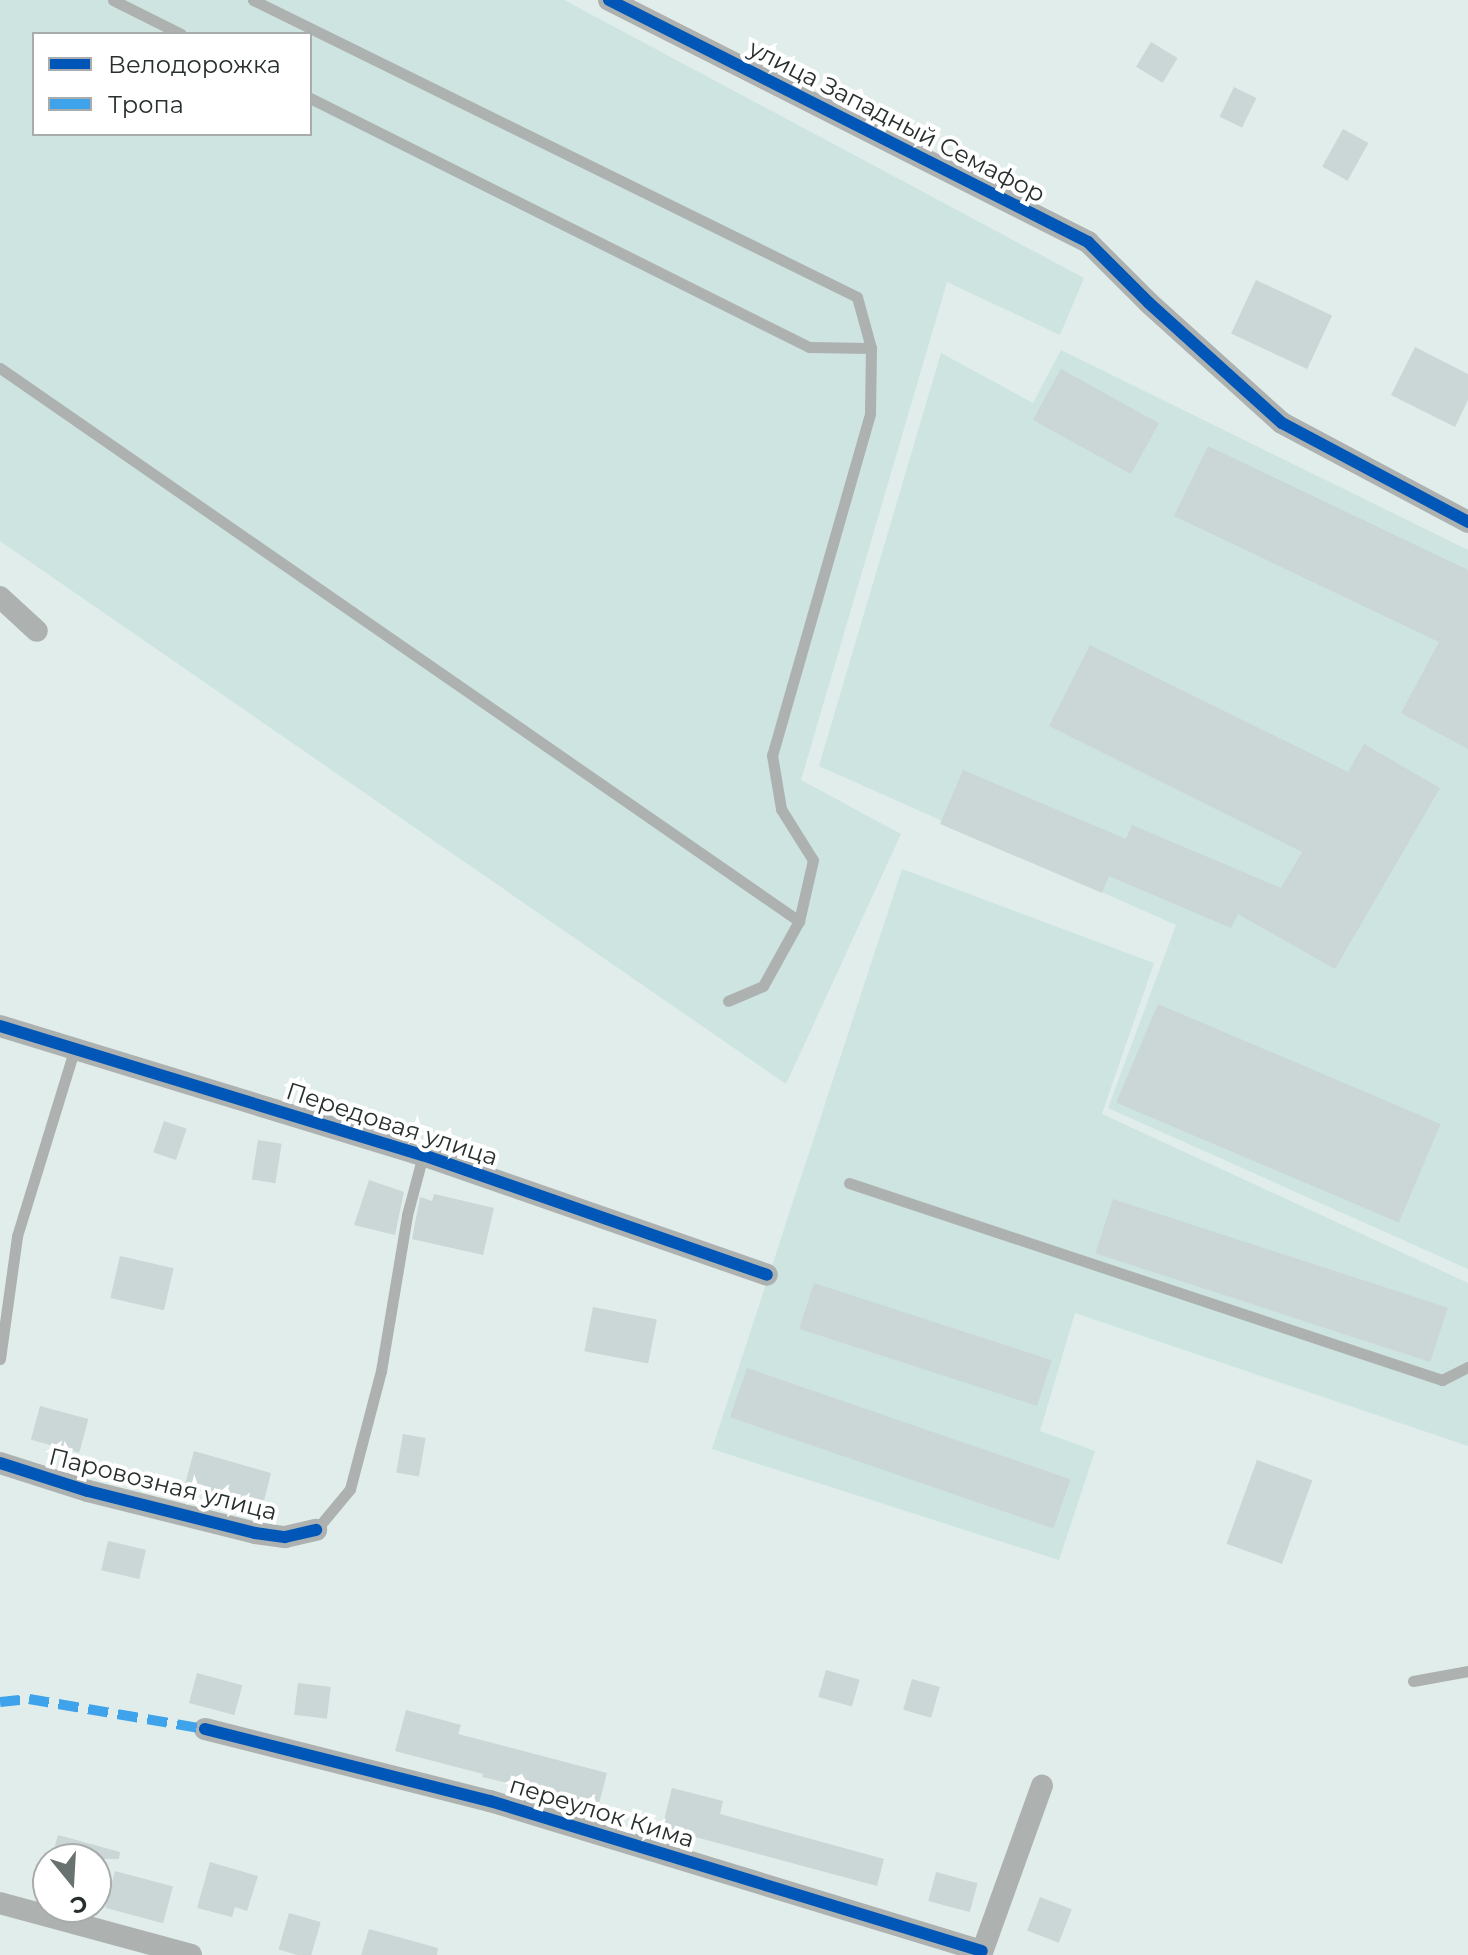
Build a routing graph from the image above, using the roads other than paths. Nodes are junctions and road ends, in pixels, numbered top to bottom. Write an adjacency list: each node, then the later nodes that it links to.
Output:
1 (113, 0): 4 (lane)
2 (253, 0): 6 (lane)
3 (609, 0): 8 (street, улица Западный Семафор)
4 (177, 32)
5 (312, 99): 6 (lane)
6 (871, 348): 11 (lane)
7 (0, 368): 11 (lane)
8 (1468, 522)
9 (0, 597): 10 (street)
10 (37, 631)
11 (799, 921): 12 (lane)
12 (728, 1001)
13 (0, 1026): 14 (street, Передовая улица)
14 (75, 1047): 15 (street, Передовая улица); 18 (lane)
15 (423, 1155): 17 (street, Передовая улица); 21 (lane)
16 (849, 1183): 19 (lane)
17 (767, 1275)
18 (0, 1359)
19 (1468, 1367)
20 (0, 1463): 21 (street, Паровозная улица)
21 (316, 1530)
22 (1468, 1671): 23 (lane)
23 (1413, 1681)
24 (205, 1729): 27 (street, переулок Кима)
25 (1042, 1786): 27 (street)
26 (0, 1903): 28 (street)
27 (982, 1953)
28 (191, 1955)

